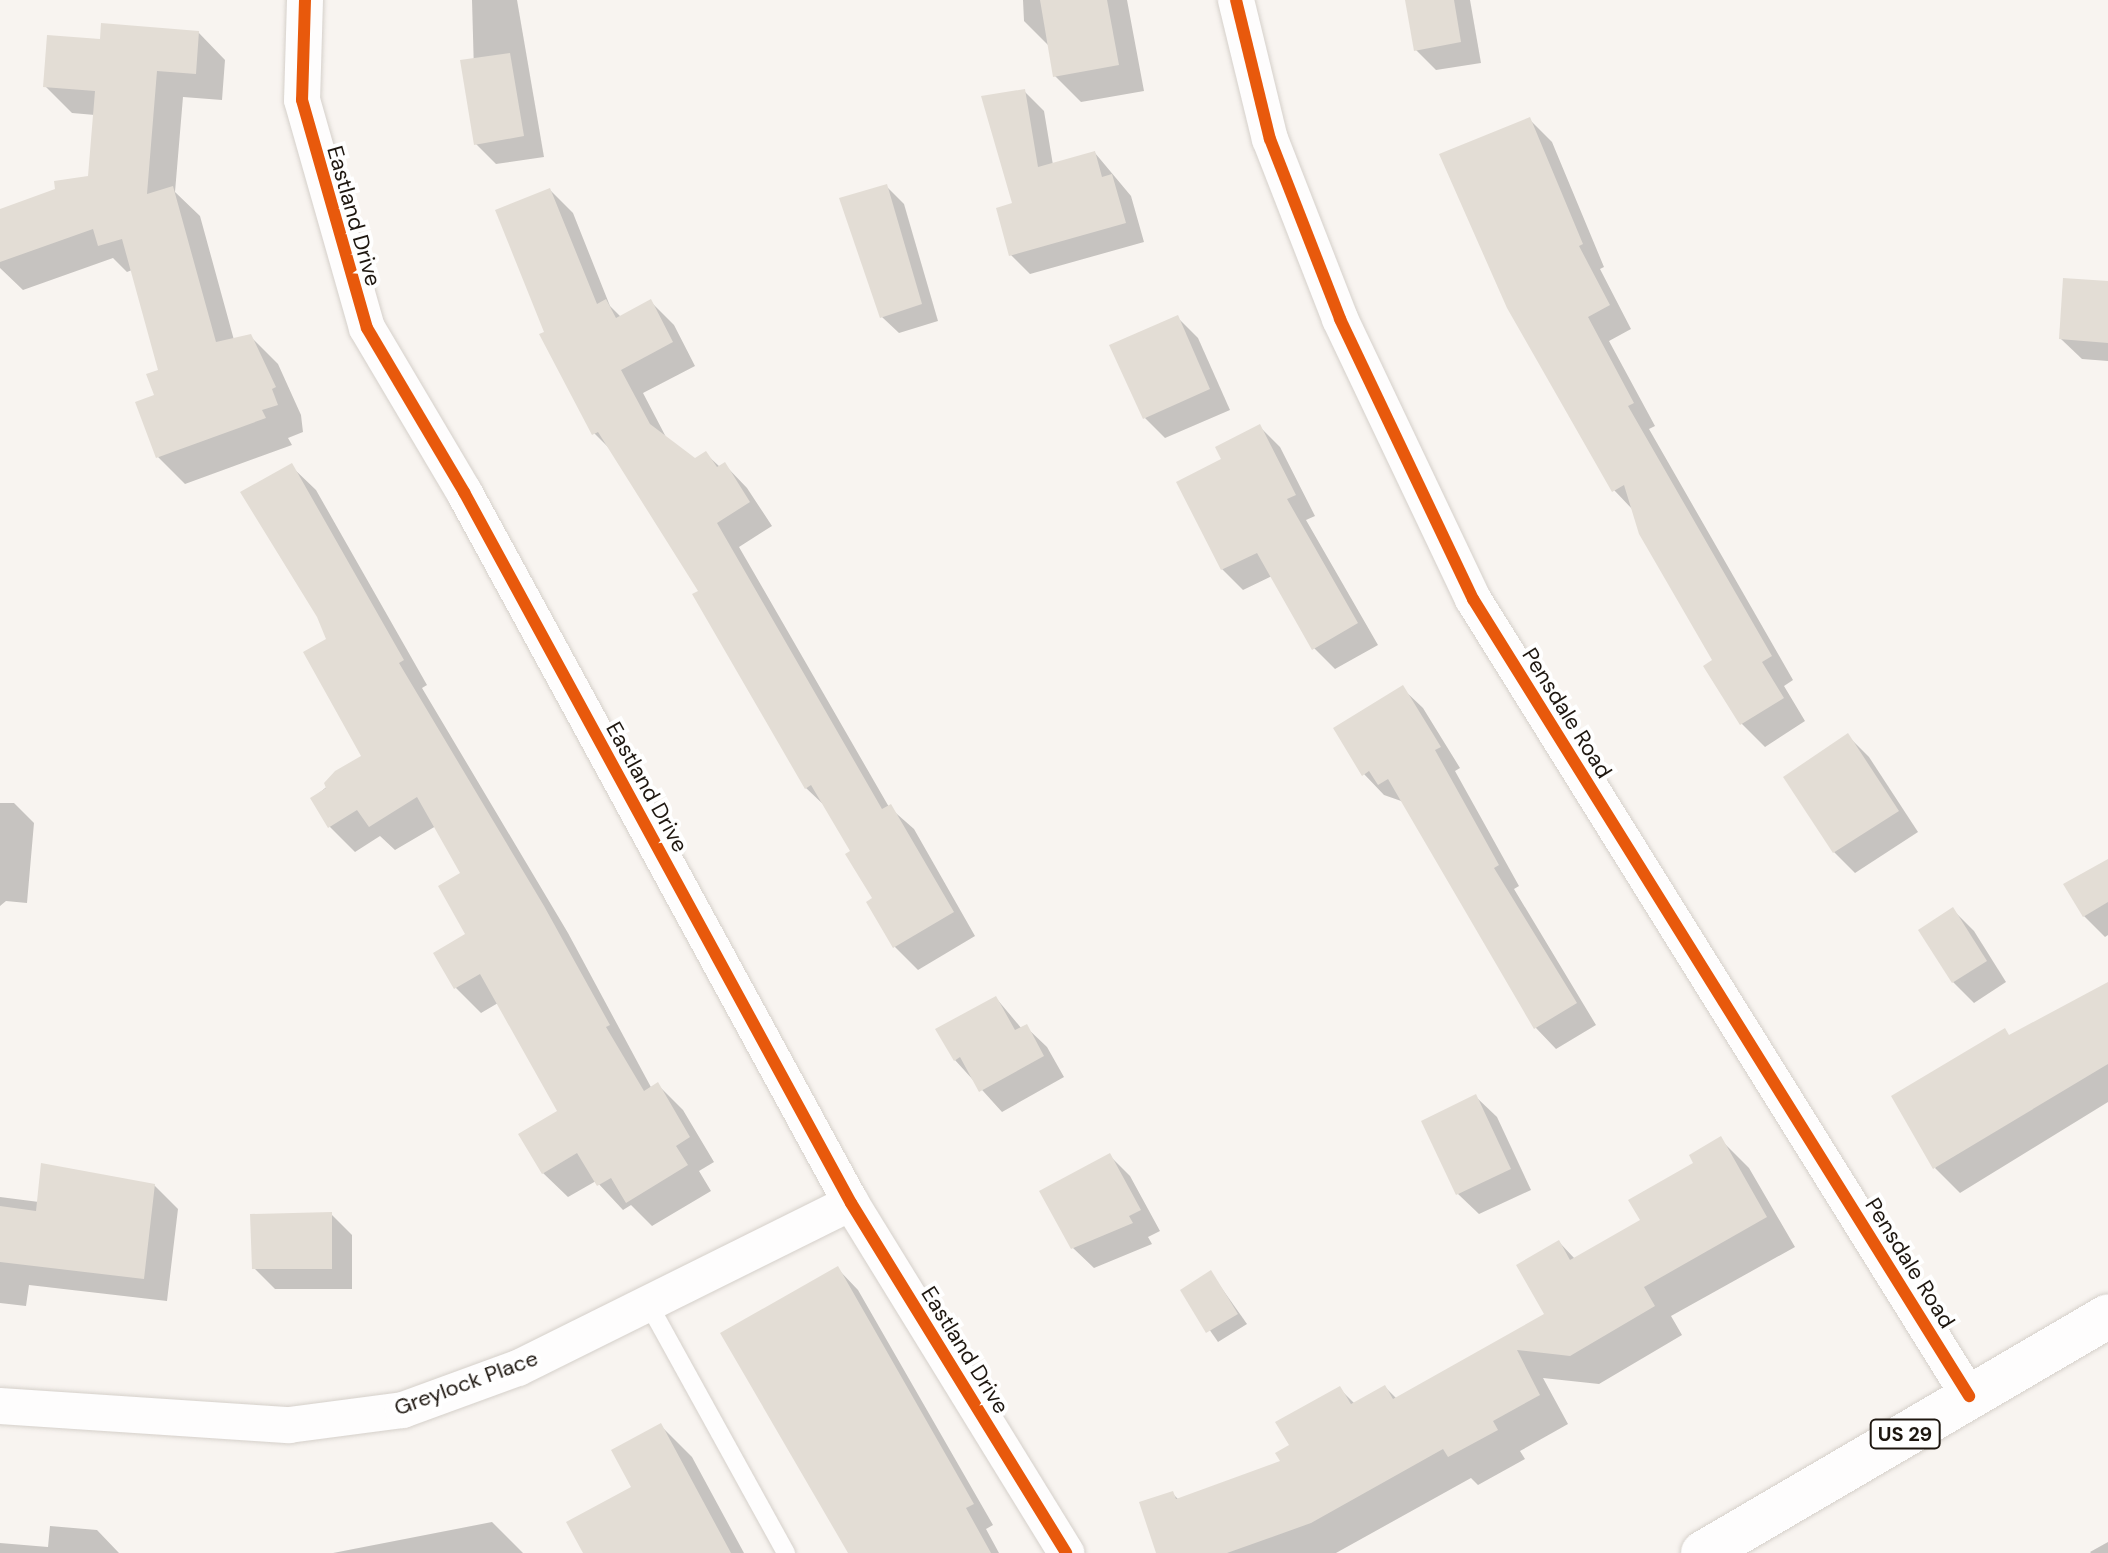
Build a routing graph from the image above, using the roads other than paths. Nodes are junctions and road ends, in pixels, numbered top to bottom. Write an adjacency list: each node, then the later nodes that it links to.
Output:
1 (305, 0): 3 (street, Eastland Drive)
2 (1236, 0): 6 (street, Pensdale Road)
3 (851, 1203): 4 (street, Greylock Place); 9 (street, Eastland Drive)
4 (648, 1303): 7 (street, Greylock Place); 8 (lane)
5 (2108, 1316): 6 (highway, US 29)
6 (1969, 1396): 10 (highway, US 29)
7 (0, 1406)
8 (786, 1553)
9 (1066, 1553)
10 (1703, 1553)

